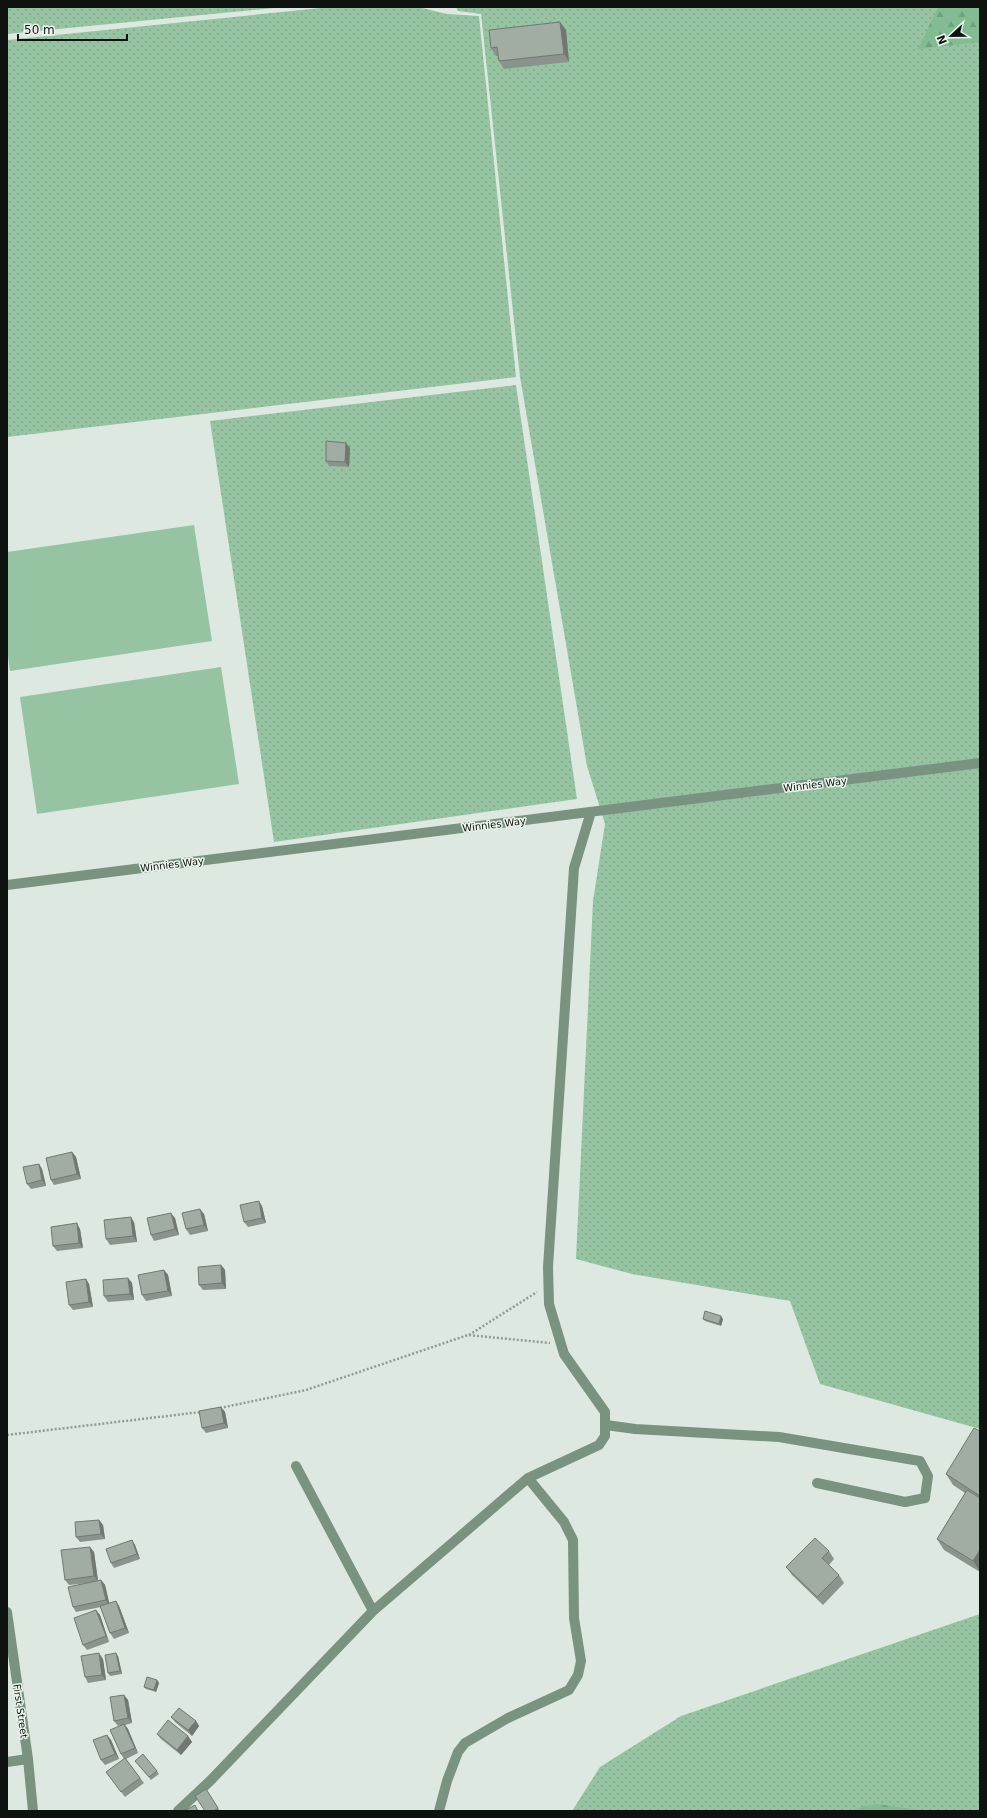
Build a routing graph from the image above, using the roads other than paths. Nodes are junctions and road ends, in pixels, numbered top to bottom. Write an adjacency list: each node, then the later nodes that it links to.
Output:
1 (980, 763): 2 (street, Winnies Way)
2 (591, 812): 3 (street, Winnies Way); 4 (street)
3 (7, 885)
4 (606, 1425): 6 (street); 7 (street)
5 (296, 1466): 8 (street)
6 (528, 1478): 8 (street); 14 (street)
7 (817, 1483)
8 (373, 1611): 13 (street)
9 (7, 1612): 10 (street, First Street)
10 (28, 1759): 11 (street); 12 (street, First Street)
11 (7, 1762)
12 (33, 1811)
13 (178, 1811)
14 (439, 1811)

